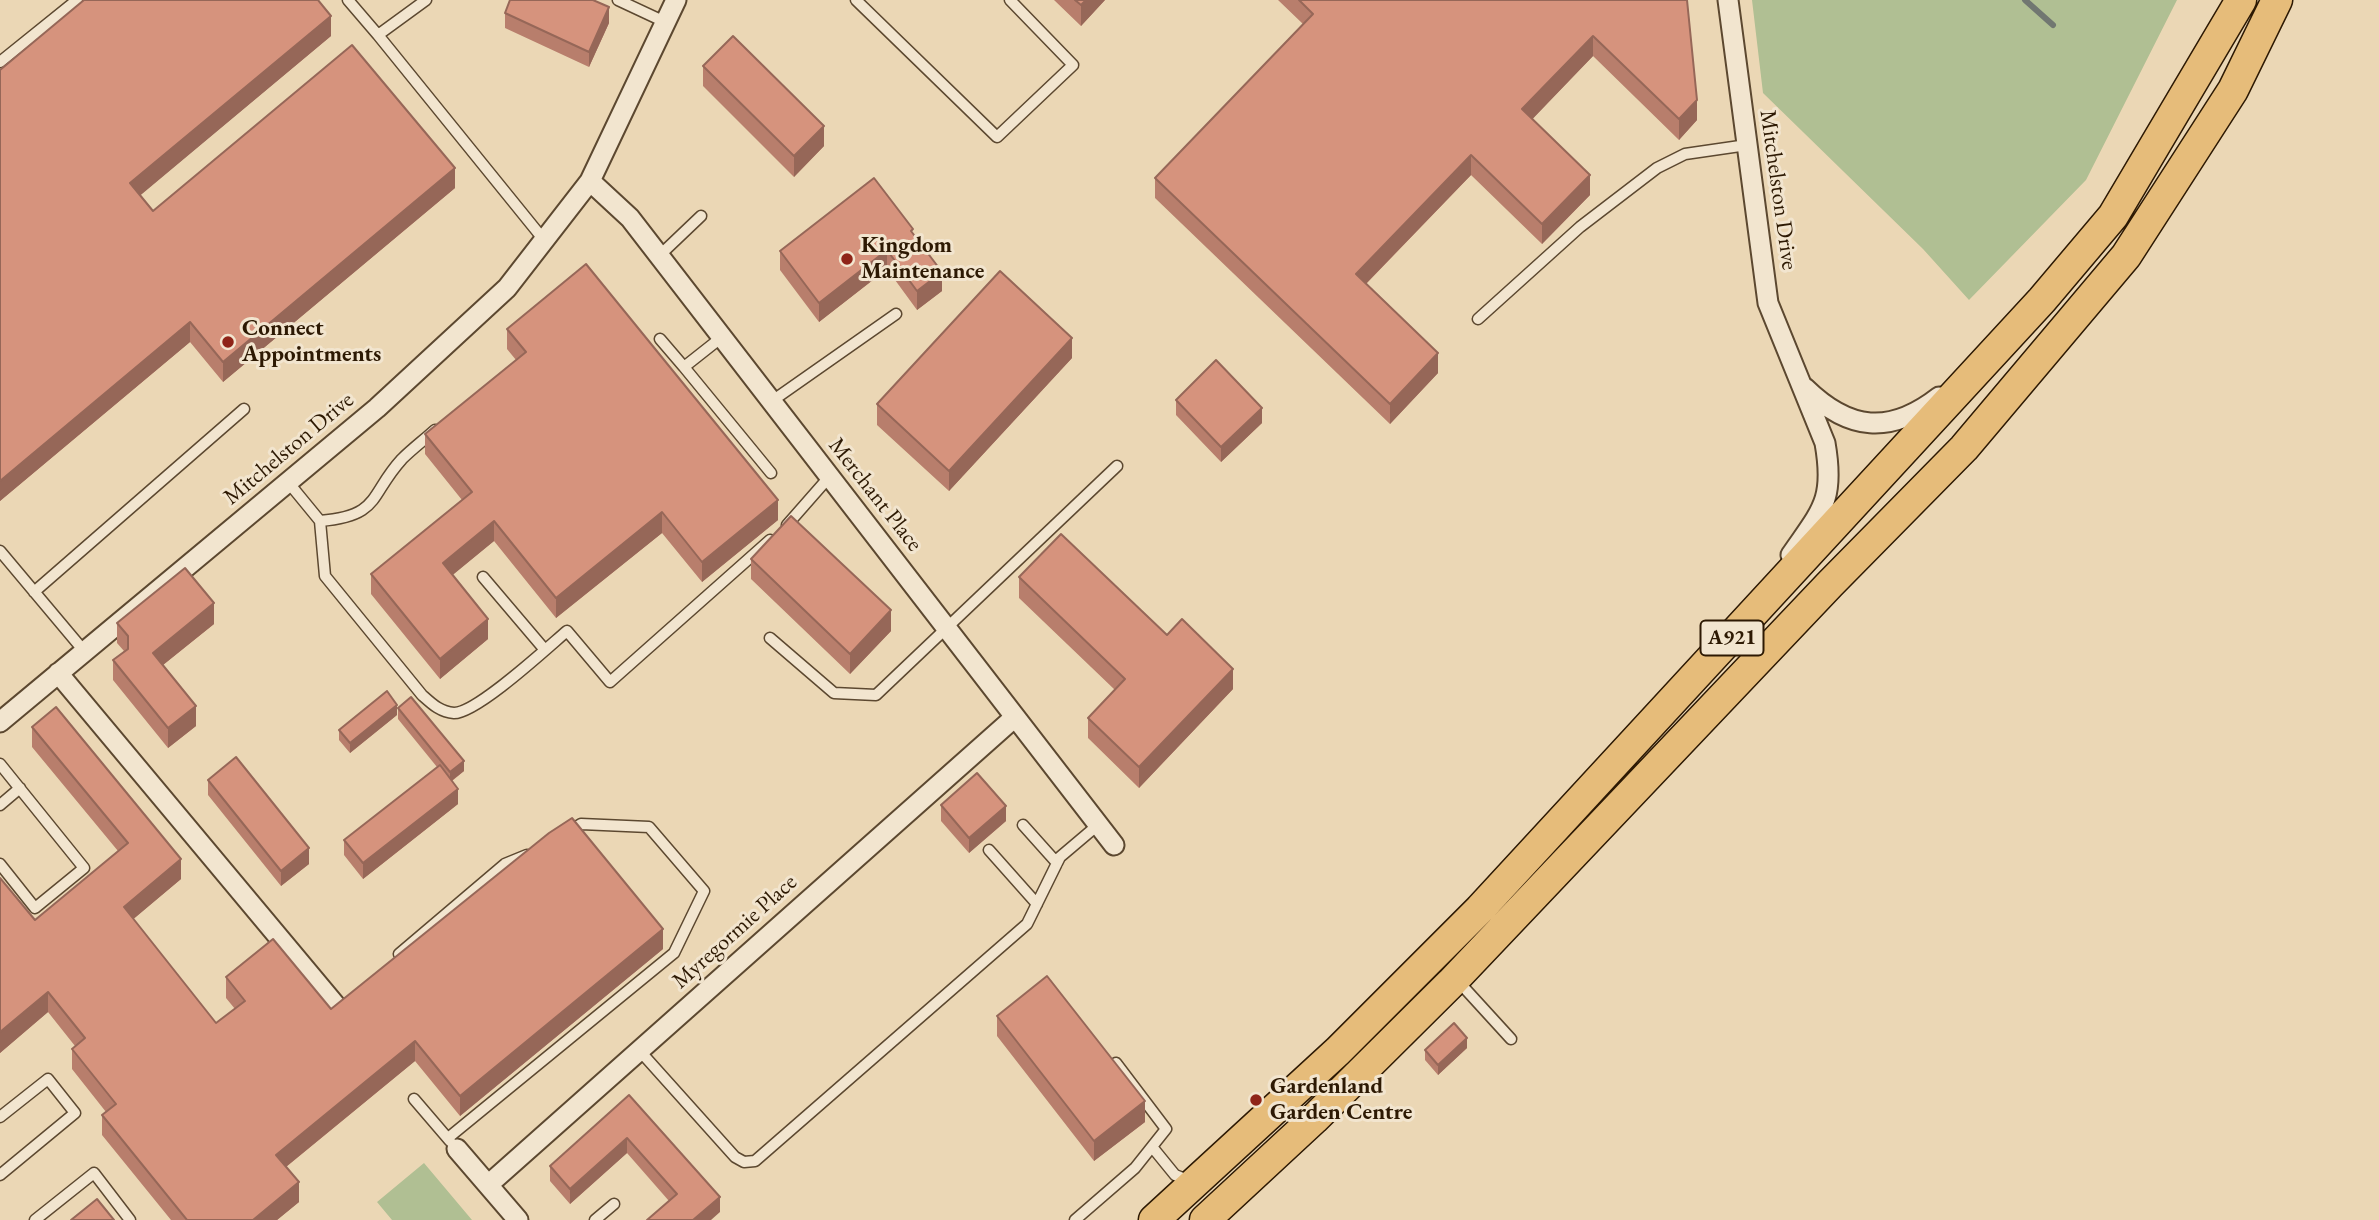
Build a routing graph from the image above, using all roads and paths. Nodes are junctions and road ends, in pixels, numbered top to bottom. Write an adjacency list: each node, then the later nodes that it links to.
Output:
1 (77, 0): 14 (lane)
2 (348, 0): 13 (lane)
3 (426, 0): 13 (lane)
4 (618, 0): 12 (lane)
5 (676, 0): 12 (street, Mitchelston Drive)
6 (856, 0): 7 (lane)
7 (1010, 0)
8 (1728, 0): 16 (street, Mitchelston Drive)
9 (2241, 0): 21 (main road, A921)
10 (2277, 0): 15 (main road, A921)
11 (2285, 0): 15 (main road)
12 (665, 22): 17 (street, Mitchelston Drive)
13 (378, 36): 19 (lane)
14 (0, 62)
15 (2233, 90): 60 (main road, A921)
16 (1747, 145): 23 (lane); 27 (street, Mitchelston Drive)
17 (590, 181): 19 (street, Mitchelston Drive); 20 (street, Merchant Place)
18 (701, 216): 20 (lane)
19 (544, 240): 34 (street, Mitchelston Drive)
20 (659, 256): 24 (street, Merchant Place)
21 (2042, 300): 27 (street); 40 (main road, A921)
22 (896, 314): 28 (lane)
23 (1478, 318)
24 (722, 337): 26 (lane); 28 (street, Merchant Place)
25 (660, 339): 26 (lane)
26 (684, 367): 32 (lane)
27 (1800, 382): 40 (street, Mitchelston Drive)
28 (772, 401): 33 (street, Merchant Place)
29 (244, 409): 38 (lane)
30 (440, 425): 35 (lane)
31 (1117, 466): 39 (lane)
32 (771, 472)
33 (830, 476): 39 (street, Merchant Place); 42 (lane)
34 (288, 482): 35 (lane); 43 (street, Mitchelston Drive)
35 (320, 521): 42 (lane)
36 (0, 551): 38 (lane)
37 (483, 577): 42 (lane)
38 (34, 592): 43 (lane)
39 (948, 629): 41 (lane); 45 (street, Merchant Place)
40 (1736, 634): 70 (main road, A921)
41 (770, 638)
42 (545, 650)
43 (85, 651): 44 (street, Mitchelston Drive)
44 (58, 673): 46 (street, Mitchelston Drive); 61 (street)
45 (1015, 717): 50 (street, Merchant Place); 63 (street, Myregormie Place)
46 (0, 722)
47 (0, 764): 48 (lane)
48 (20, 788): 49 (lane); 57 (lane)
49 (0, 805)
50 (1099, 824): 53 (street, Merchant Place); 56 (lane)
51 (1023, 825): 56 (lane)
52 (558, 838): 67 (lane)
53 (1114, 845)
54 (989, 850): 58 (lane)
55 (535, 853): 59 (lane)
56 (1057, 863): 58 (lane)
57 (0, 864)
58 (1037, 904): 63 (lane)
59 (390, 962)
60 (1455, 978): 62 (lane); 79 (main road, A921)
61 (343, 1002)
62 (1511, 1038)
63 (639, 1050): 71 (street, Myregormie Place)
64 (1116, 1063): 68 (lane)
65 (414, 1099): 67 (lane)
66 (0, 1117): 69 (lane)
67 (452, 1144): 71 (street)
68 (1153, 1147): 70 (lane); 78 (lane)
69 (0, 1175)
70 (1184, 1178): 73 (main road, A921)
71 (488, 1185): 76 (street)
72 (614, 1205): 77 (lane)
73 (1155, 1213)
74 (36, 1220): 75 (lane)
75 (130, 1220)
76 (518, 1220)
77 (595, 1220)
78 (1075, 1220)
79 (1205, 1220)

